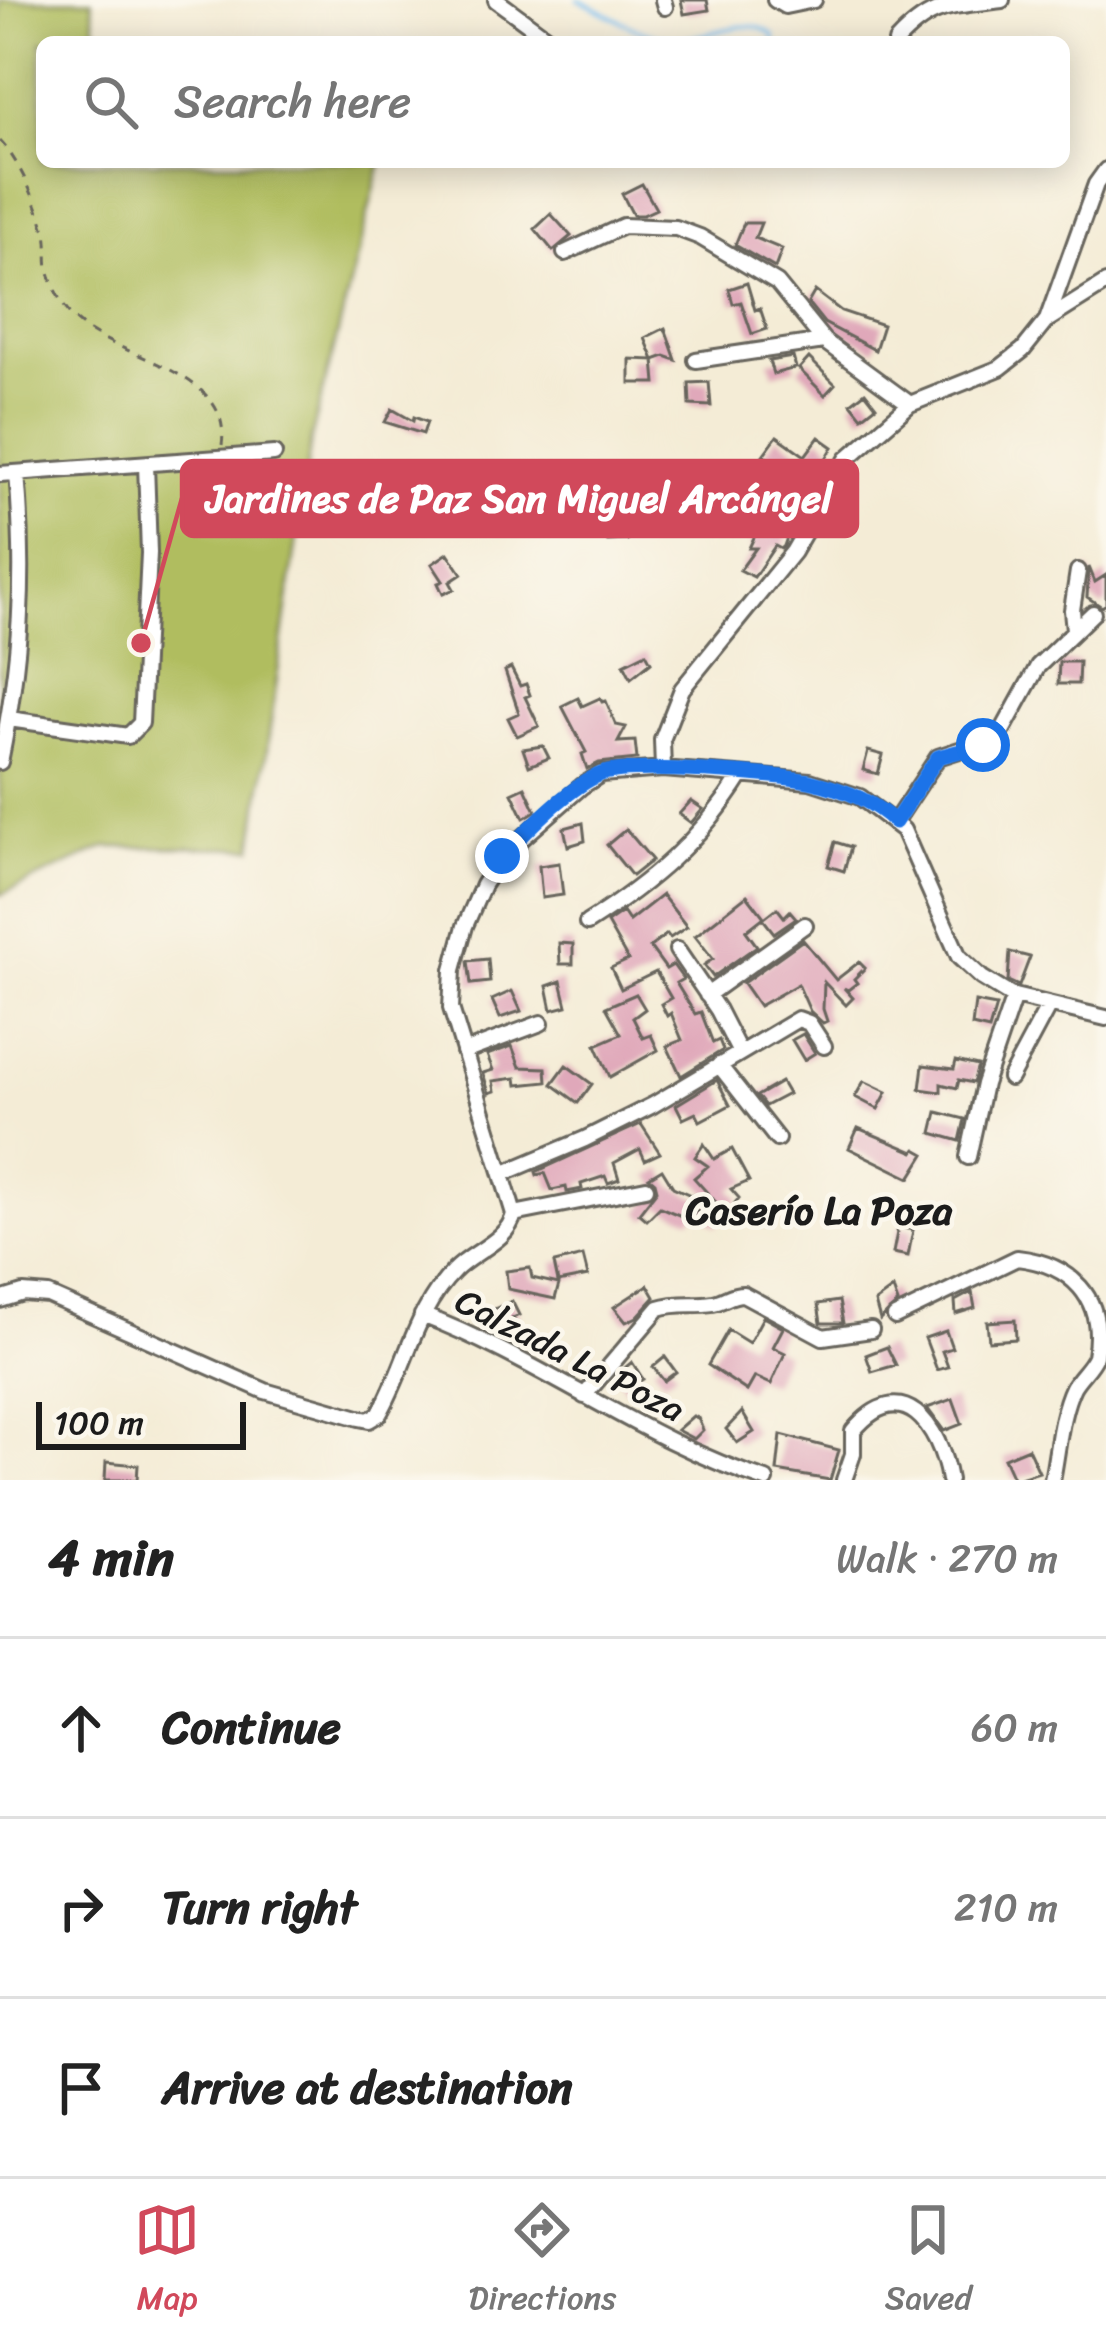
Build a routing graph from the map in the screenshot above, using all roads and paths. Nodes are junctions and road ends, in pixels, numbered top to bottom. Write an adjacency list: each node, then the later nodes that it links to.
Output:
1 (496, 0): 5 (street)
2 (775, 0): 3 (street)
3 (814, 0)
4 (1002, 0): 6 (street)
5 (546, 36)
6 (901, 36)
7 (0, 141): 16 (path)
8 (1106, 170): 11 (street)
9 (566, 253): 12 (street)
10 (1106, 283): 11 (street)
11 (1047, 320): 14 (street)
12 (824, 340): 13 (street); 14 (street)
13 (696, 360)
14 (910, 404): 25 (street)
15 (274, 454): 16 (street)
16 (218, 458): 17 (street)
17 (146, 464): 18 (street); 23 (street)
18 (17, 473): 19 (street); 23 (street)
19 (0, 474)
20 (1078, 572): 22 (street)
21 (1093, 613): 22 (street)
22 (1074, 630): 27 (street)
23 (9, 719): 24 (street)
24 (0, 762)
25 (663, 770): 26 (street); 37 (street)
26 (741, 776): 27 (street); 28 (street)
27 (895, 822): 32 (street)
28 (586, 922)
29 (805, 926): 31 (street)
30 (676, 950): 31 (street)
31 (707, 994): 38 (street)
32 (1014, 996): 33 (street); 42 (street)
33 (1049, 1005): 34 (street); 40 (street)
34 (1106, 1018)
35 (541, 1023): 37 (street)
36 (824, 1046): 38 (street)
37 (464, 1052): 43 (street)
38 (739, 1052): 39 (street)
39 (719, 1065): 41 (street); 43 (street)
40 (1010, 1078)
41 (777, 1139)
42 (968, 1157)
43 (502, 1174): 45 (street)
44 (646, 1188): 45 (street)
45 (514, 1214): 47 (street)
46 (0, 1300): 47 (street, Calzada La Poza)
47 (422, 1315): 50 (street, Calzada La Poza)
48 (895, 1317): 54 (street)
49 (871, 1330): 50 (street)
50 (584, 1396): 51 (street, Calzada La Poza)
51 (766, 1480)
52 (844, 1480): 53 (street)
53 (949, 1480)
54 (1052, 1480)

